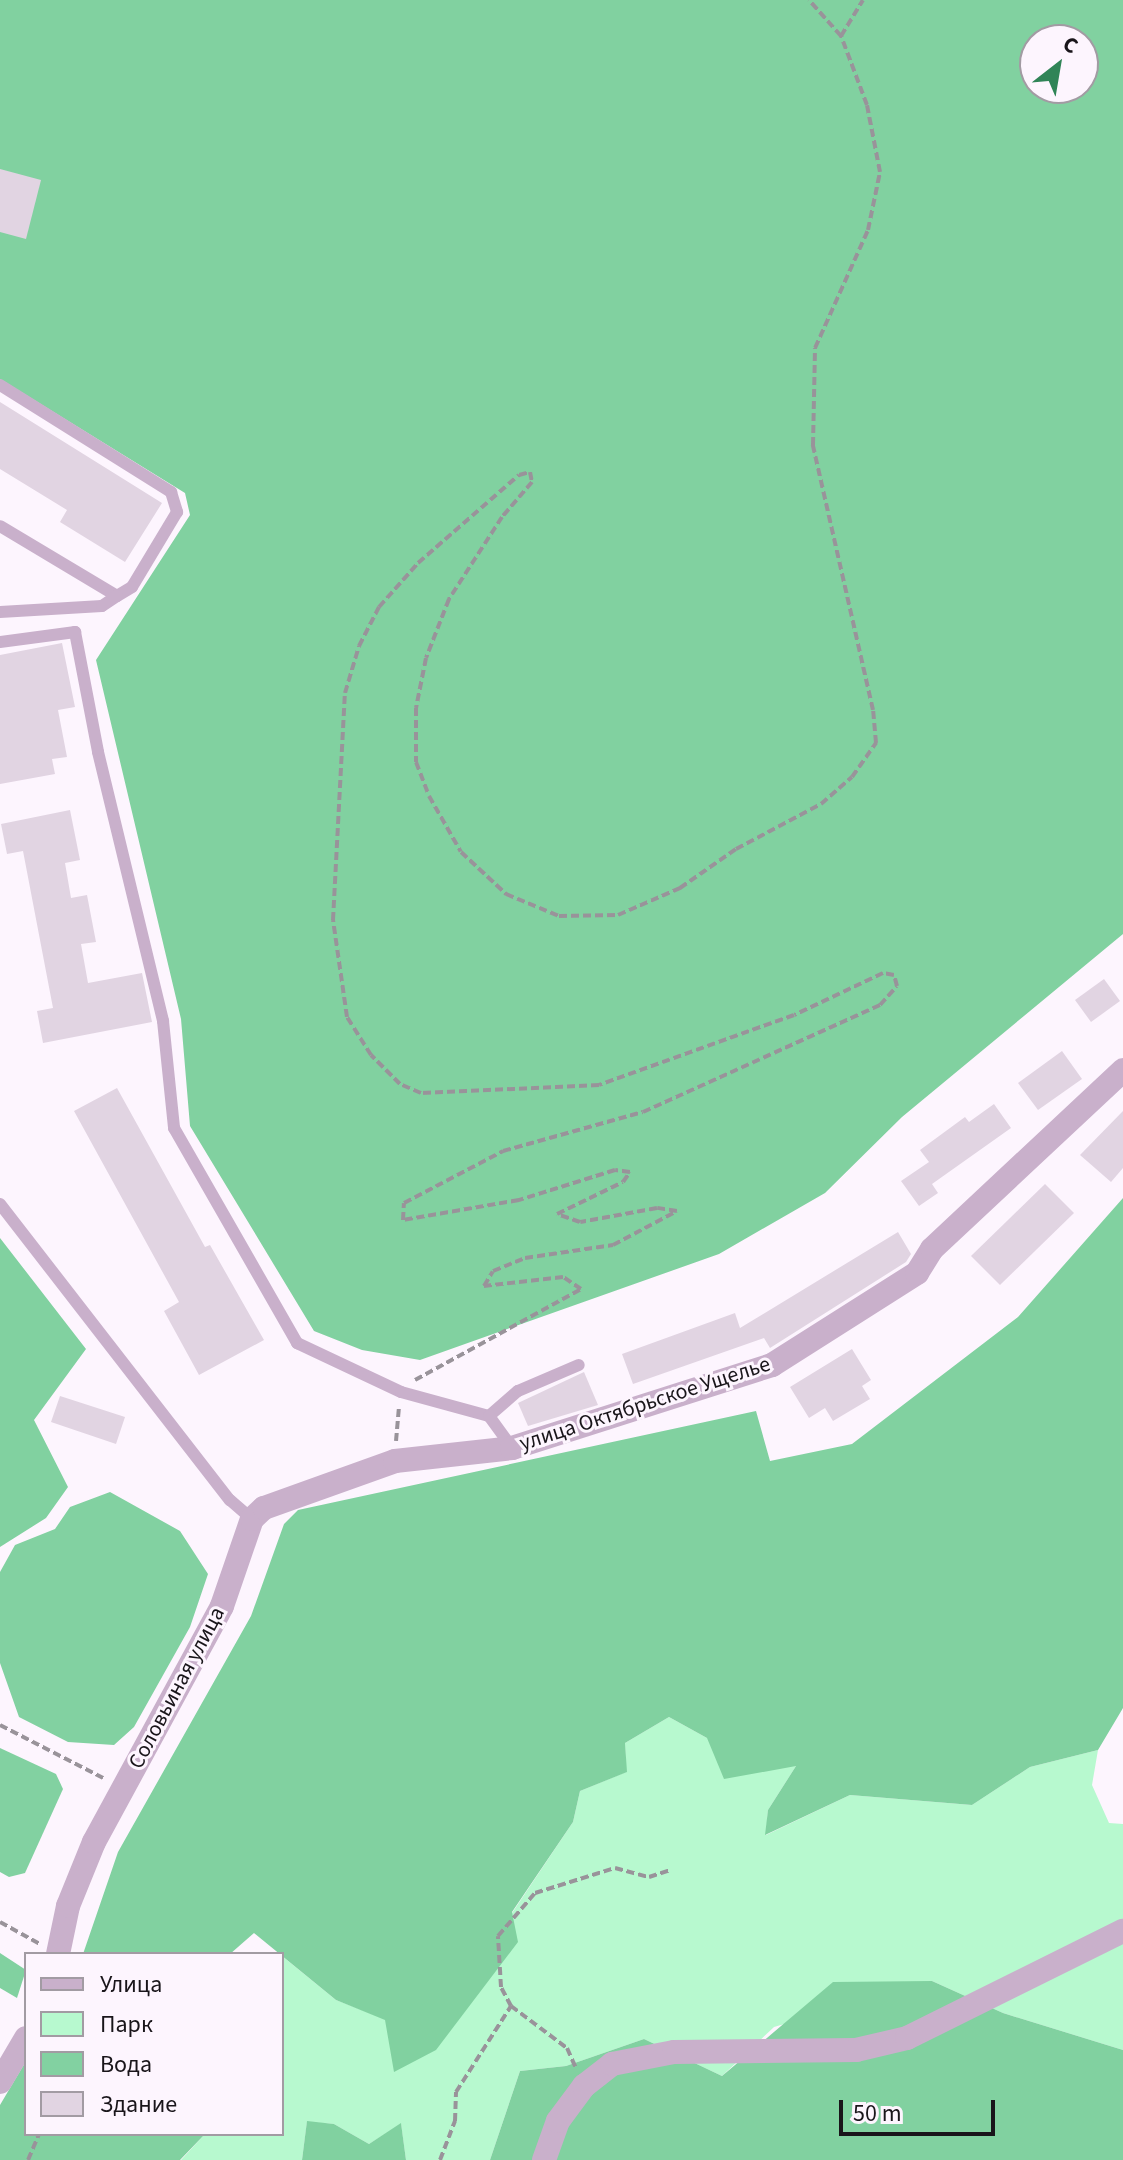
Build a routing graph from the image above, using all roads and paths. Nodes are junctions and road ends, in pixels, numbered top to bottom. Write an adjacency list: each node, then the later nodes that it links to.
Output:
1 (809, 0): 3 (path)
2 (863, 0): 3 (path)
3 (841, 36): 12 (path)
4 (0, 385): 6 (lane)
5 (0, 526): 6 (lane)
6 (117, 596): 7 (lane)
7 (0, 612)
8 (0, 642): 12 (lane)
9 (1123, 1070): 14 (street, улица Октябрьское Ущелье)
10 (0, 1204): 16 (lane)
11 (579, 1365): 13 (lane)
12 (401, 1392): 13 (lane); 15 (path)
13 (489, 1416): 14 (lane)
14 (512, 1448): 15 (street, улица Октябрьское Ущелье)
15 (395, 1461): 16 (street)
16 (252, 1519): 18 (street, Соловьиная улица)
17 (0, 1725): 18 (path)
18 (123, 1788): 22 (street, Соловьиная улица)
19 (671, 1870): 23 (path)
20 (0, 1922): 22 (path)
21 (1123, 1931): 26 (street)
22 (51, 1951)
23 (511, 2006): 26 (path); 29 (path)
24 (24, 2041): 25 (street)
25 (0, 2082)
26 (584, 2086): 30 (street)
27 (38, 2136): 28 (path)
28 (28, 2160)
29 (440, 2160)
30 (544, 2160)

